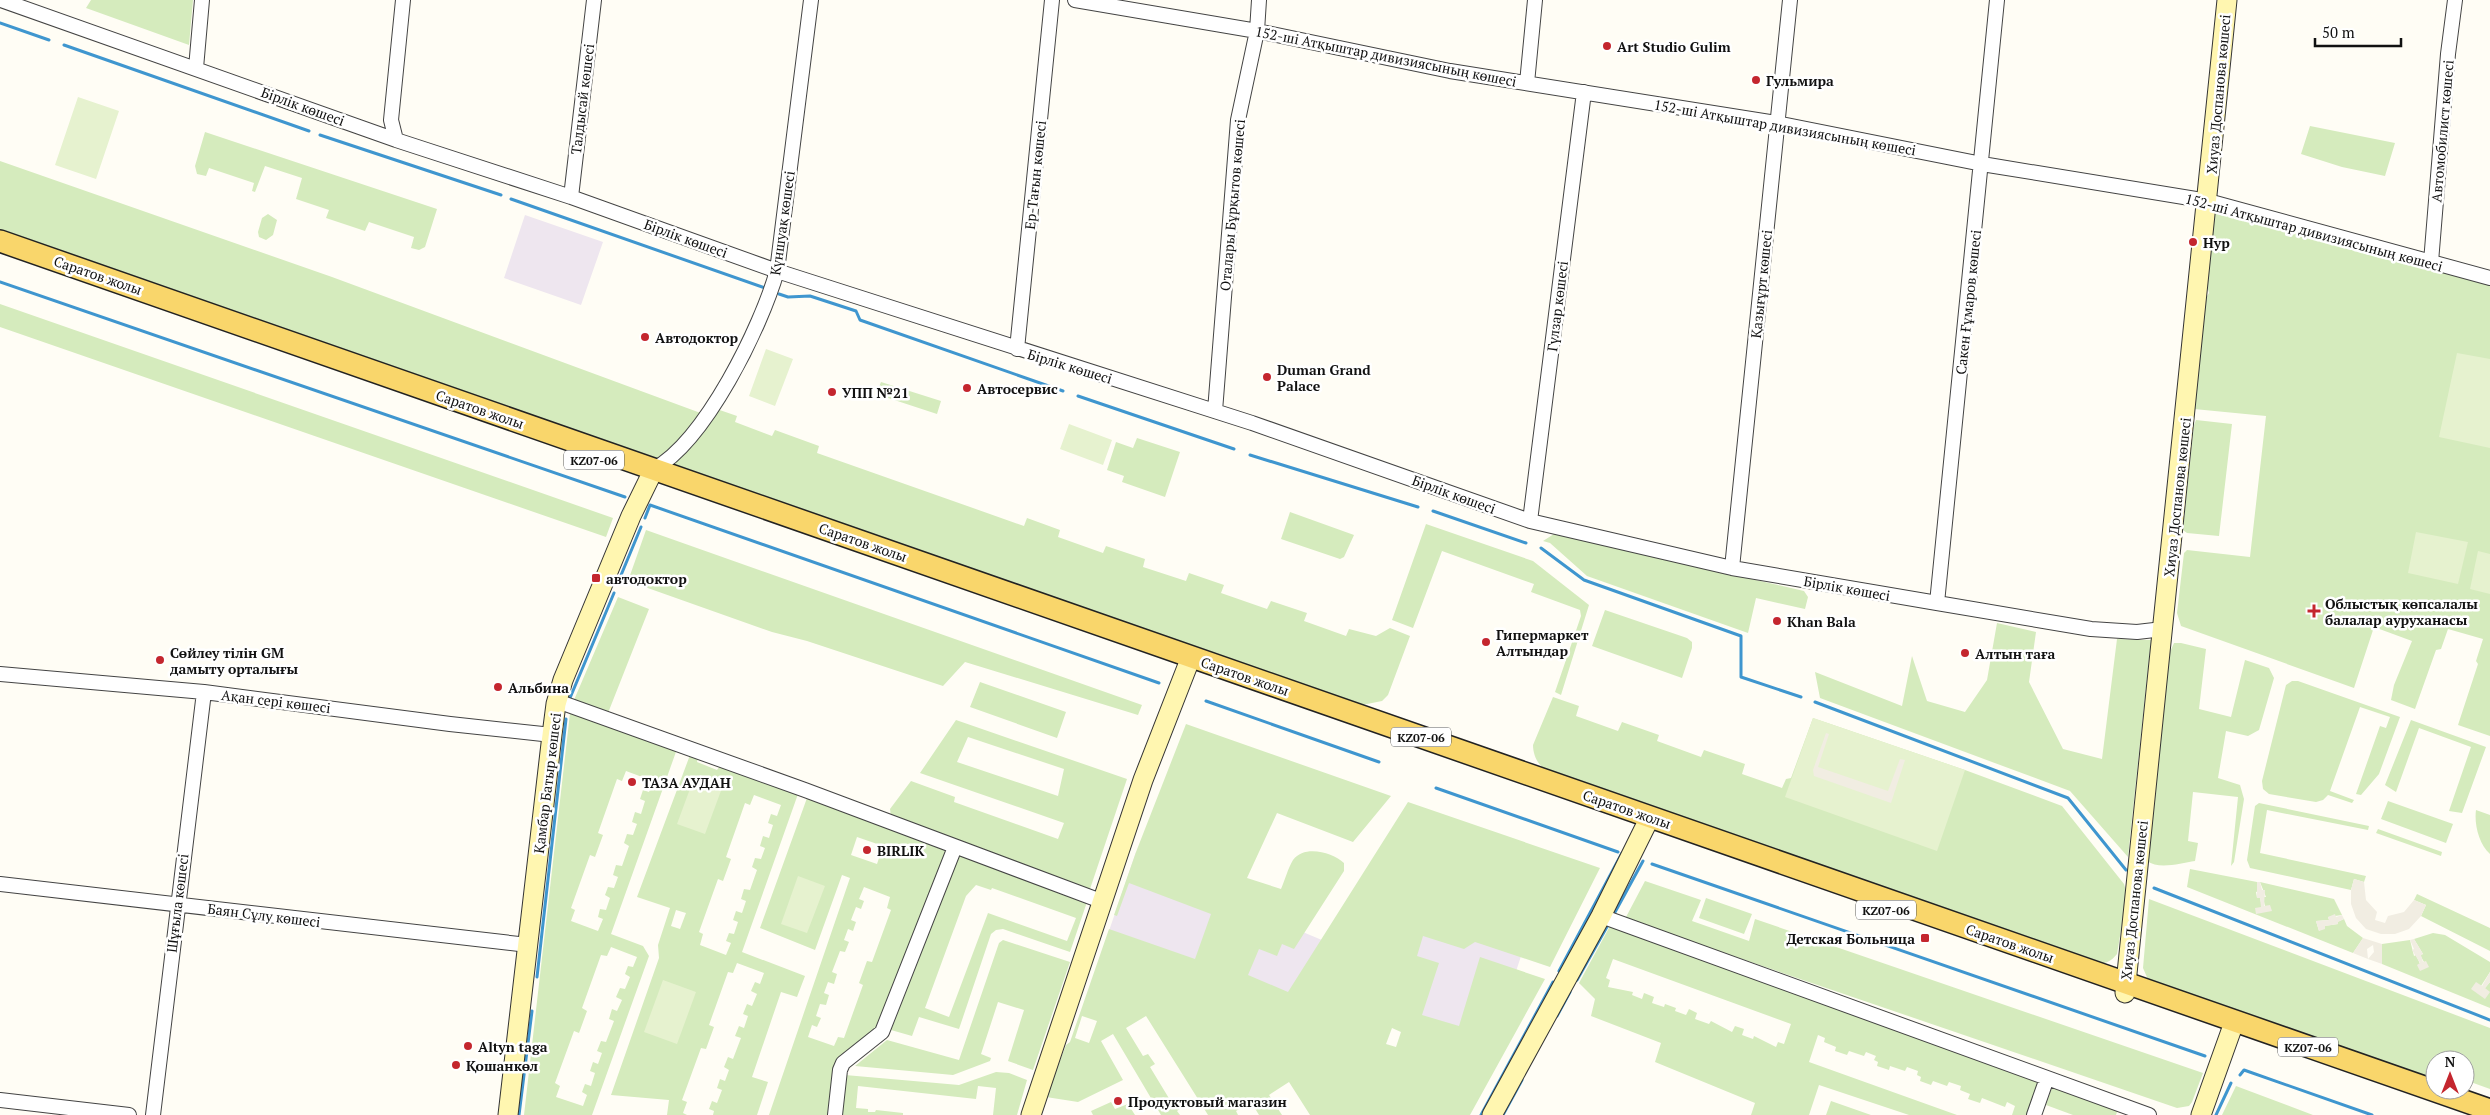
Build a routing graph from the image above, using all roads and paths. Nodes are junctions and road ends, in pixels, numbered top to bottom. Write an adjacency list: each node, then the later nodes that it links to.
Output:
1 (1, 0): 15 (street, Бірлік көшесі)
2 (202, 0): 15 (street)
3 (403, 0): 19 (street)
4 (594, 0): 21 (street, Талдысай көшесі)
5 (811, 0): 26 (street, Күншуақ көшесі)
6 (1052, 0): 28 (street, Ер-Тағын көшесі)
7 (1075, 0): 14 (street, 152-ші Атқыштар дивизиясының көшесі)
8 (1259, 0): 14 (street, Оталары Бұрқытов көшесі)
9 (1535, 0): 16 (street)
10 (1790, 0): 18 (street, Қазығұрт көшесі)
11 (1997, 0): 20 (street, Сакен Ғұмаров көшесі)
12 (2227, 0): 22 (main road, Хиуаз Доспанова көшесі)
13 (2455, 0): 25 (street, Автомобилист көшесі)
14 (1256, 31): 16 (street, 152-ші Атқыштар дивизиясының көшесі); 29 (street, Оталары Бұрқытов көшесі)
15 (196, 68): 19 (street, Бірлік көшесі)
16 (1527, 83): 17 (street, 152-ші Атқыштар дивизиясының көшесі)
17 (1584, 92): 18 (street, 152-ші Атқыштар дивизиясының көшесі); 31 (street, Гүлзар көшесі)
18 (1776, 124): 20 (street, 152-ші Атқыштар дивизиясының көшесі); 32 (street, Қазығұрт көшесі)
19 (396, 140): 21 (street, Бірлік көшесі)
20 (1982, 164): 22 (street, 152-ші Атқыштар дивизиясының көшесі); 33 (street, Сакен Ғұмаров көшесі)
21 (571, 197): 26 (street, Бірлік көшесі)
22 (2208, 201): 25 (street, 152-ші Атқыштар дивизиясының көшесі); 34 (main road, Хиуаз Доспанова көшесі)
23 (0, 241): 30 (main road, Саратов жолы / KZ07-06)
24 (0, 253): 30 (main road, Саратов жолы / KZ07-06)
25 (2431, 262): 27 (street, 152-ші Атқыштар дивизиясының көшесі)
26 (777, 271): 28 (street, Бірлік көшесі); 30 (street, Күншуақ көшесі)
27 (2490, 278)
28 (1017, 349): 29 (street, Бірлік көшесі)
29 (1215, 411): 31 (street, Бірлік көшесі)
30 (651, 474): 35 (main road, Саратов жолы / KZ07-06); 38 (main road, Қамбар Батыр көшесі)
31 (1530, 521): 32 (street, Бірлік көшесі)
32 (1732, 568): 33 (street, Бірлік көшесі)
33 (1937, 603): 34 (street, Бірлік көшесі)
34 (2163, 629): 47 (main road, Хиуаз Доспанова көшесі)
35 (1189, 662): 40 (main road, Саратов жолы / KZ07-06); 43 (main road)
36 (0, 674): 37 (street, Ақан сері көшесі)
37 (204, 692): 39 (street, Ақан сері көшесі); 44 (street, Шұғыла көшесі)
38 (557, 701): 39 (main road, Қамбар Батыр көшесі); 41 (street)
39 (552, 735): 46 (main road, Қамбар Батыр көшесі)
40 (1649, 822): 45 (main road); 47 (main road, Саратов жолы / KZ07-06)
41 (955, 847): 43 (street); 55 (street)
42 (0, 884): 44 (street, Баян Сұлу көшесі)
43 (1101, 901): 56 (main road)
44 (177, 905): 46 (street, Баян Сұлу көшесі); 53 (street, Шұғыла көшесі)
45 (1601, 916): 49 (street); 57 (main road)
46 (528, 945): 54 (main road, Қамбар Батыр көшесі)
47 (2125, 988): 48 (main road, Саратов жолы / KZ07-06); 51 (main road, Саратов жолы / KZ07-06)
48 (2232, 1031): 60 (main road); 61 (main road, Саратов жолы / KZ07-06)
49 (2047, 1078): 58 (street); 59 (street)
50 (0, 1100): 52 (street)
51 (2490, 1110)
52 (129, 1115)
53 (153, 1115)
54 (508, 1115)
55 (835, 1115)
56 (1031, 1115)
57 (1492, 1115)
58 (2034, 1115)
59 (2149, 1115)
60 (2200, 1115)
61 (2474, 1115)

